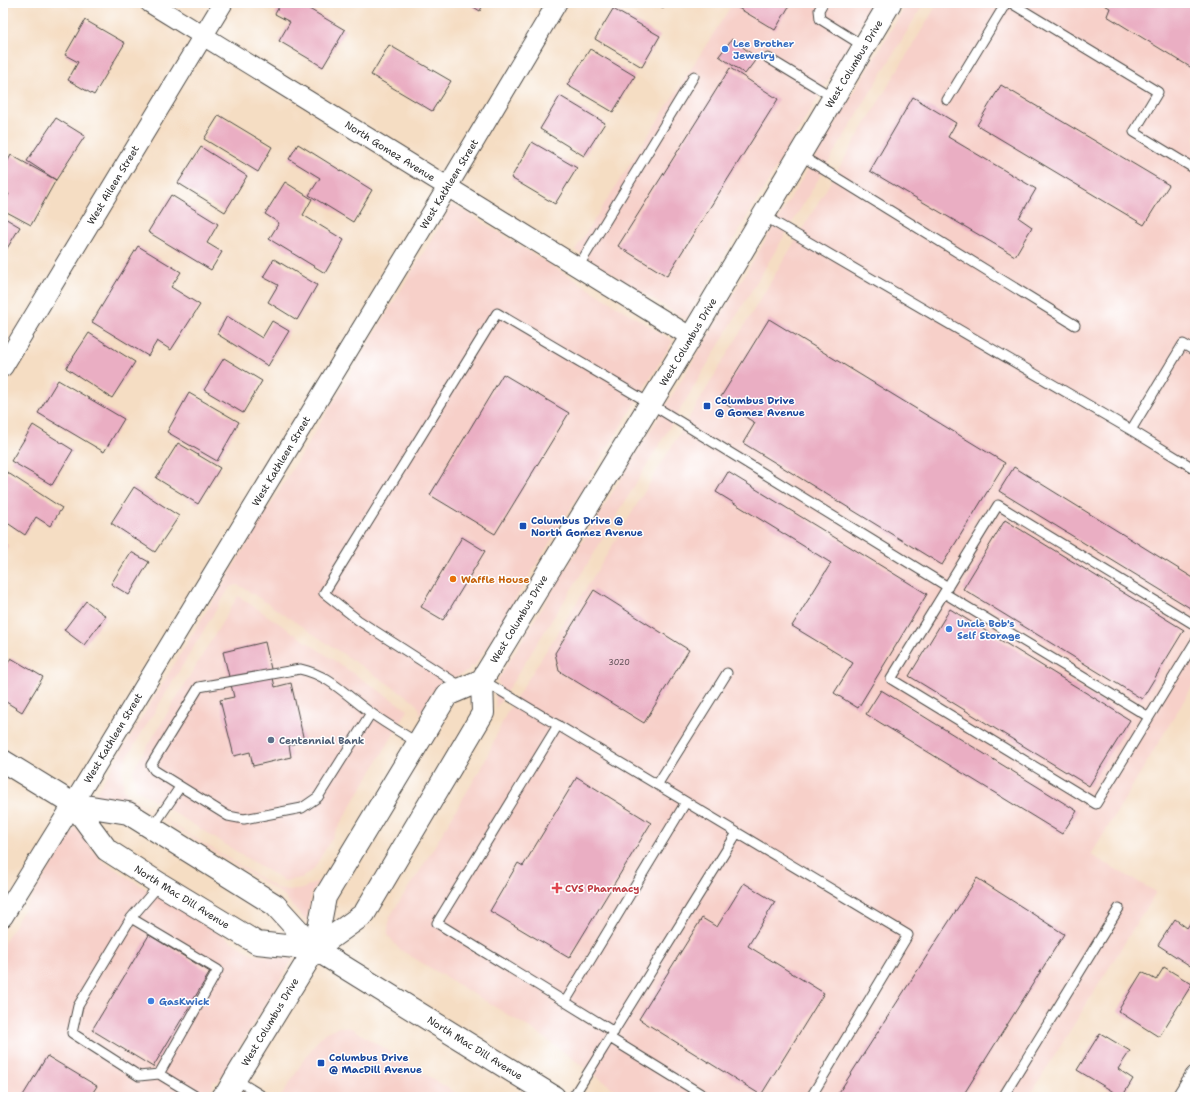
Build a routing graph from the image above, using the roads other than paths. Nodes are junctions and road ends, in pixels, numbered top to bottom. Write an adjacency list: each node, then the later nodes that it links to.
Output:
1 (150, 3): 8 (street, North Gomez Avenue)
2 (224, 3): 8 (street, West Aileen Street)
3 (557, 3): 16 (street, West Kathleen Street)
4 (823, 3): 9 (lane)
5 (1006, 3): 13 (lane)
6 (1011, 3): 15 (lane)
7 (885, 5): 9 (main road, West Columbus Drive)
8 (204, 36): 16 (street, North Gomez Avenue); 22 (street, West Aileen Street)
9 (865, 47): 12 (main road, West Columbus Drive)
10 (768, 58): 12 (lane)
11 (694, 76): 18 (lane)
12 (834, 98): 14 (main road, West Columbus Drive)
13 (947, 100)
14 (800, 155): 17 (main road, West Columbus Drive); 19 (lane)
15 (1195, 169)
16 (448, 186): 18 (street, North Gomez Avenue); 39 (street, West Kathleen Street)
17 (764, 216): 20 (main road, West Columbus Drive); 24 (lane)
18 (578, 267): 20 (street, North Gomez Avenue)
19 (1075, 325)
20 (691, 338): 23 (main road, West Columbus Drive)
21 (1195, 351): 24 (lane)
22 (3, 367)
23 (651, 404): 26 (lane); 30 (main road, West Columbus Drive); 30 (lane)
24 (1131, 430): 25 (lane)
25 (1195, 469)
26 (946, 590): 27 (lane); 32 (lane); 32 (lane)
27 (1195, 625)
28 (1195, 642): 32 (lane)
29 (727, 673): 36 (lane)
30 (473, 684): 33 (lane); 34 (main road, West Columbus Drive); 46 (main road, West Columbus Drive)
31 (371, 713): 34 (lane); 37 (lane); 37 (lane)
32 (1149, 718)
33 (558, 726): 36 (lane); 47 (lane)
34 (418, 743): 46 (main road, West Columbus Drive)
35 (3, 761): 39 (main road, North Mac Dill Avenue)
36 (657, 785): 38 (lane)
37 (180, 786): 40 (lane)
38 (686, 802): 41 (lane); 47 (lane)
39 (73, 804): 40 (main road, North Mac Dill Avenue); 42 (main road, North Mac Dill Avenue); 44 (street, West Kathleen Street)
40 (152, 828): 46 (main road, North Mac Dill Avenue)
41 (737, 833): 48 (lane); 57 (lane)
42 (160, 884): 45 (lane); 46 (main road, North Mac Dill Avenue)
43 (1119, 908): 58 (lane)
44 (3, 917)
45 (131, 918): 49 (lane); 49 (lane)
46 (315, 949): 51 (main road, West Columbus Drive); 54 (main road, North Mac Dill Avenue)
47 (564, 1002): 48 (lane)
48 (612, 1035): 55 (lane); 56 (lane)
49 (158, 1074): 52 (lane)
50 (1195, 1076): 59 (street)
51 (227, 1092): 53 (lane)
52 (197, 1097)
53 (264, 1097)
54 (554, 1097)
55 (573, 1097)
56 (706, 1097)
57 (811, 1097)
58 (1003, 1097)
59 (1182, 1097)

